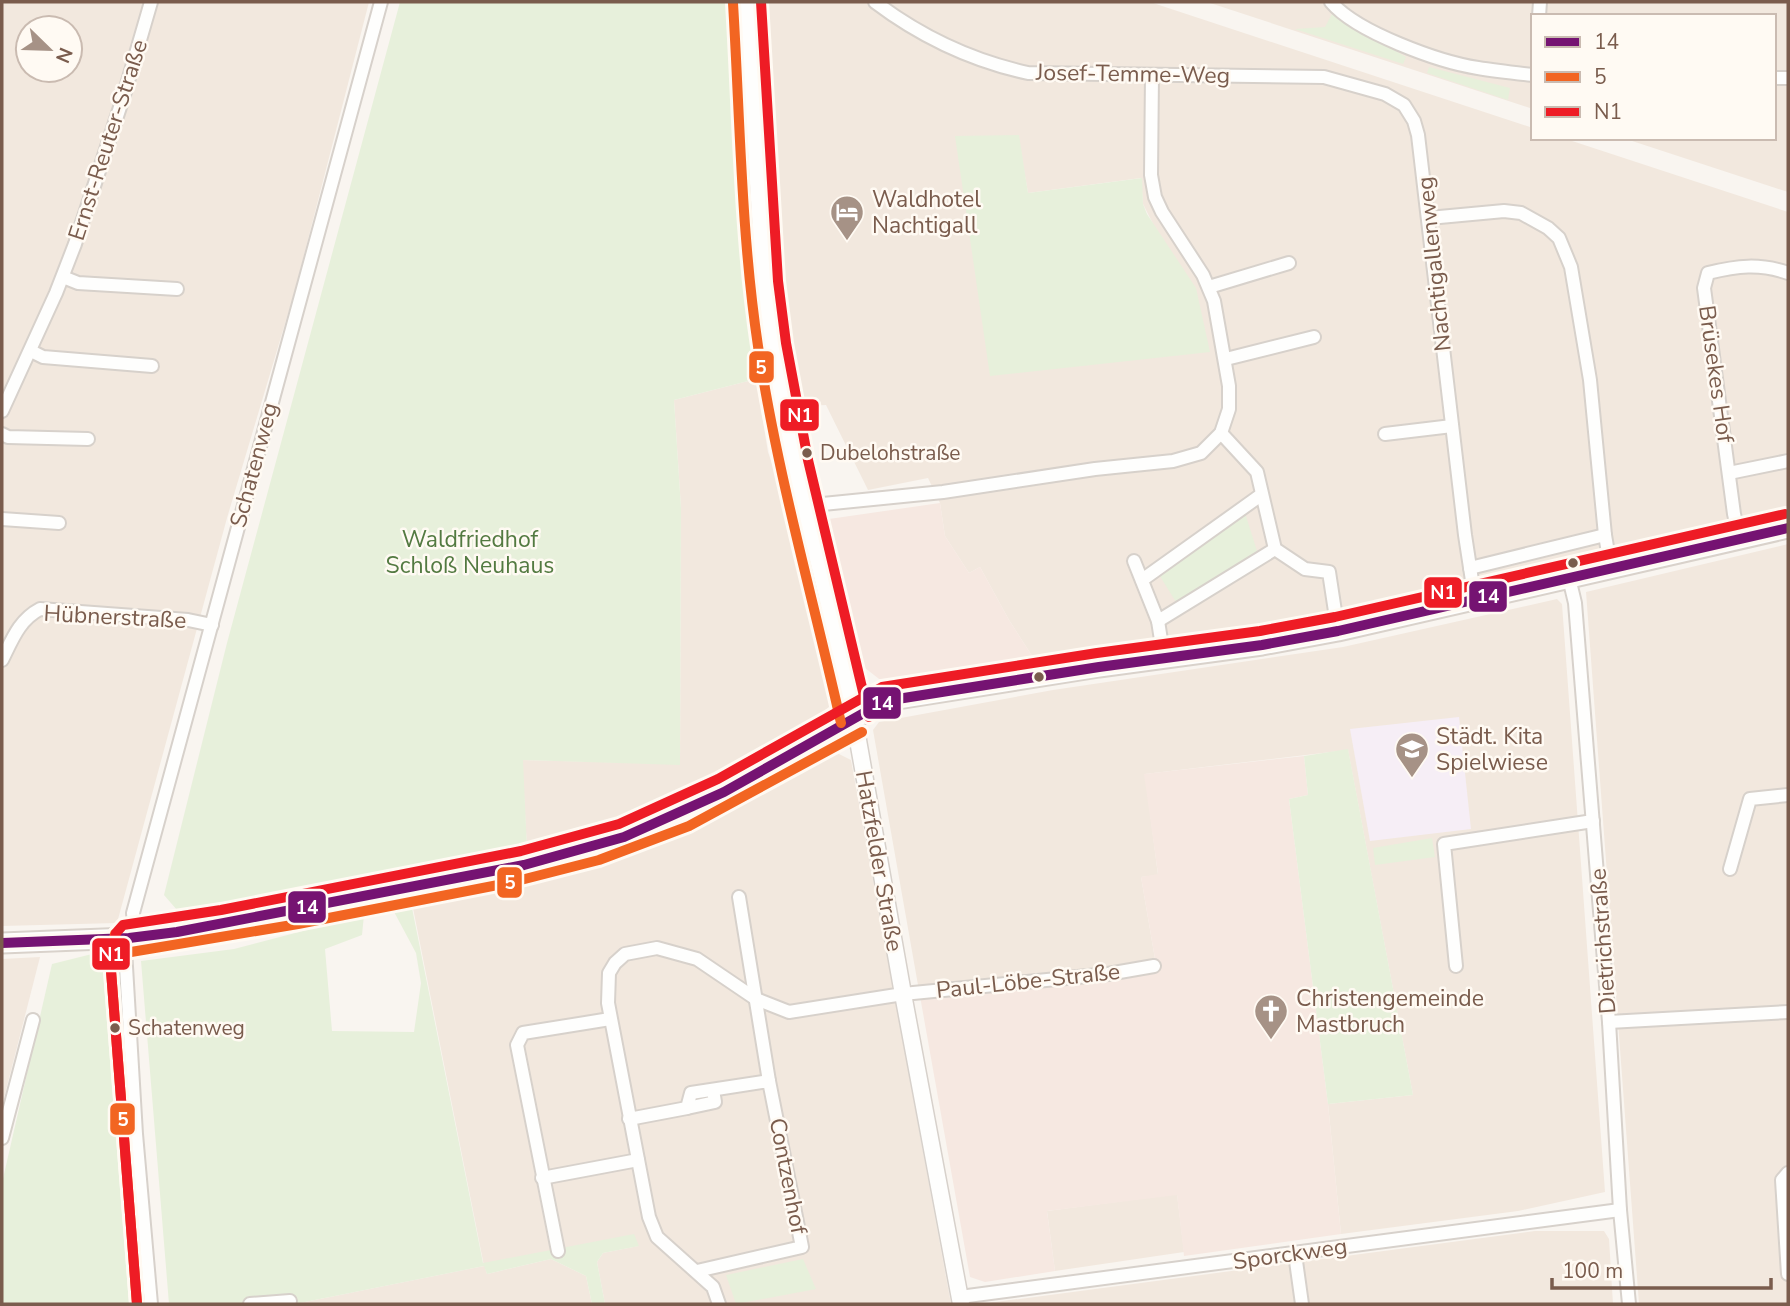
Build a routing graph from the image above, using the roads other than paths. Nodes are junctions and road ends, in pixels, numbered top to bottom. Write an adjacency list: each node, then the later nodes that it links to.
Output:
1 (150, 2): 12 (street, Ernst-Reuter-Straße)
2 (381, 2): 42 (street, Schatenweg)
3 (747, 2): 28 (street, Hatzfelder Straße)
4 (875, 2): 6 (street, Josef-Temme-Weg)
5 (1331, 2): 7 (street)
6 (1152, 75): 8 (street, Josef-Temme-Weg); 13 (street)
7 (1531, 75)
8 (1404, 105): 9 (street, Nachtigallenweg)
9 (1429, 218): 20 (street, Nachtigallenweg); 32 (street)
10 (1289, 262): 13 (street)
11 (1788, 273): 26 (street, Brüsekes Hof)
12 (63, 277): 14 (street); 16 (street, Ernst-Reuter-Straße)
13 (1209, 287): 17 (street)
14 (177, 289)
15 (1314, 337): 17 (street)
16 (31, 351): 18 (street); 19 (street, Ernst-Reuter-Straße)
17 (1226, 359): 21 (street)
18 (152, 366)
19 (2, 411)
20 (1452, 426): 22 (street); 36 (street, Nachtigallenweg)
21 (1221, 433): 27 (street); 28 (street)
22 (1385, 433)
23 (2, 434): 24 (street)
24 (88, 439)
25 (1788, 461): 26 (street, Brüsekes Hof)
26 (1729, 474): 33 (street, Brüsekes Hof)
27 (1261, 495): 34 (street); 39 (street)
28 (803, 506): 46 (street, Hatzfelder Straße)
29 (2, 519): 30 (street)
30 (59, 523)
31 (1788, 528): 33 (main road)
32 (1605, 535): 36 (street); 37 (street)
33 (1740, 539): 37 (main road)
34 (1275, 549): 41 (street); 43 (street)
35 (1134, 561): 39 (street)
36 (1470, 568): 40 (street, Nachtigallenweg)
37 (1611, 570): 38 (main road)
38 (1569, 578): 40 (main road); 48 (street, Dietrichstraße)
39 (1142, 580): 41 (street)
40 (1475, 600): 43 (main road)
41 (1158, 621): 44 (street)
42 (212, 625): 45 (street, Hübnerstraße); 51 (street, Schatenweg)
43 (1338, 631): 44 (main road)
44 (1164, 659): 46 (main road)
45 (2, 660)
46 (855, 720): 51 (main road); 55 (street, Hatzfelder Straße)
47 (1788, 795): 49 (street)
48 (1593, 821): 54 (street); 60 (street, Dietrichstraße)
49 (1730, 869)
50 (739, 897): 56 (street, Contzenhof)
51 (129, 938): 52 (main road); 74 (street, Schatenweg)
52 (2, 943)
53 (1154, 966): 55 (street, Paul-Löbe-Straße)
54 (1456, 967)
55 (903, 994): 56 (street, Paul-Löbe-Straße); 73 (street, Hatzfelder Straße)
56 (756, 999): 58 (street, Paul-Löbe-Straße); 61 (street, Contzenhof)
57 (1788, 1012): 60 (street)
58 (610, 1018): 62 (street, Paul-Löbe-Straße); 66 (street)
59 (33, 1020): 63 (street)
60 (1609, 1022): 67 (street, Dietrichstraße)
61 (769, 1081): 62 (street); 70 (street, Contzenhof)
62 (629, 1119): 64 (street, Paul-Löbe-Straße)
63 (2, 1138)
64 (638, 1160): 66 (street); 70 (street, Paul-Löbe-Straße)
65 (1788, 1173): 71 (street)
66 (542, 1178): 68 (street)
67 (1620, 1210): 69 (street, Sporckweg); 78 (street, Dietrichstraße)
68 (558, 1251)
69 (1295, 1254): 73 (street, Sporckweg); 77 (street)
70 (697, 1271): 76 (street, Paul-Löbe-Straße)
71 (1788, 1274)
72 (290, 1301): 75 (street)
73 (961, 1301)
74 (151, 1304)
75 (250, 1304)
76 (719, 1304)
77 (1302, 1304)
78 (1629, 1304)

